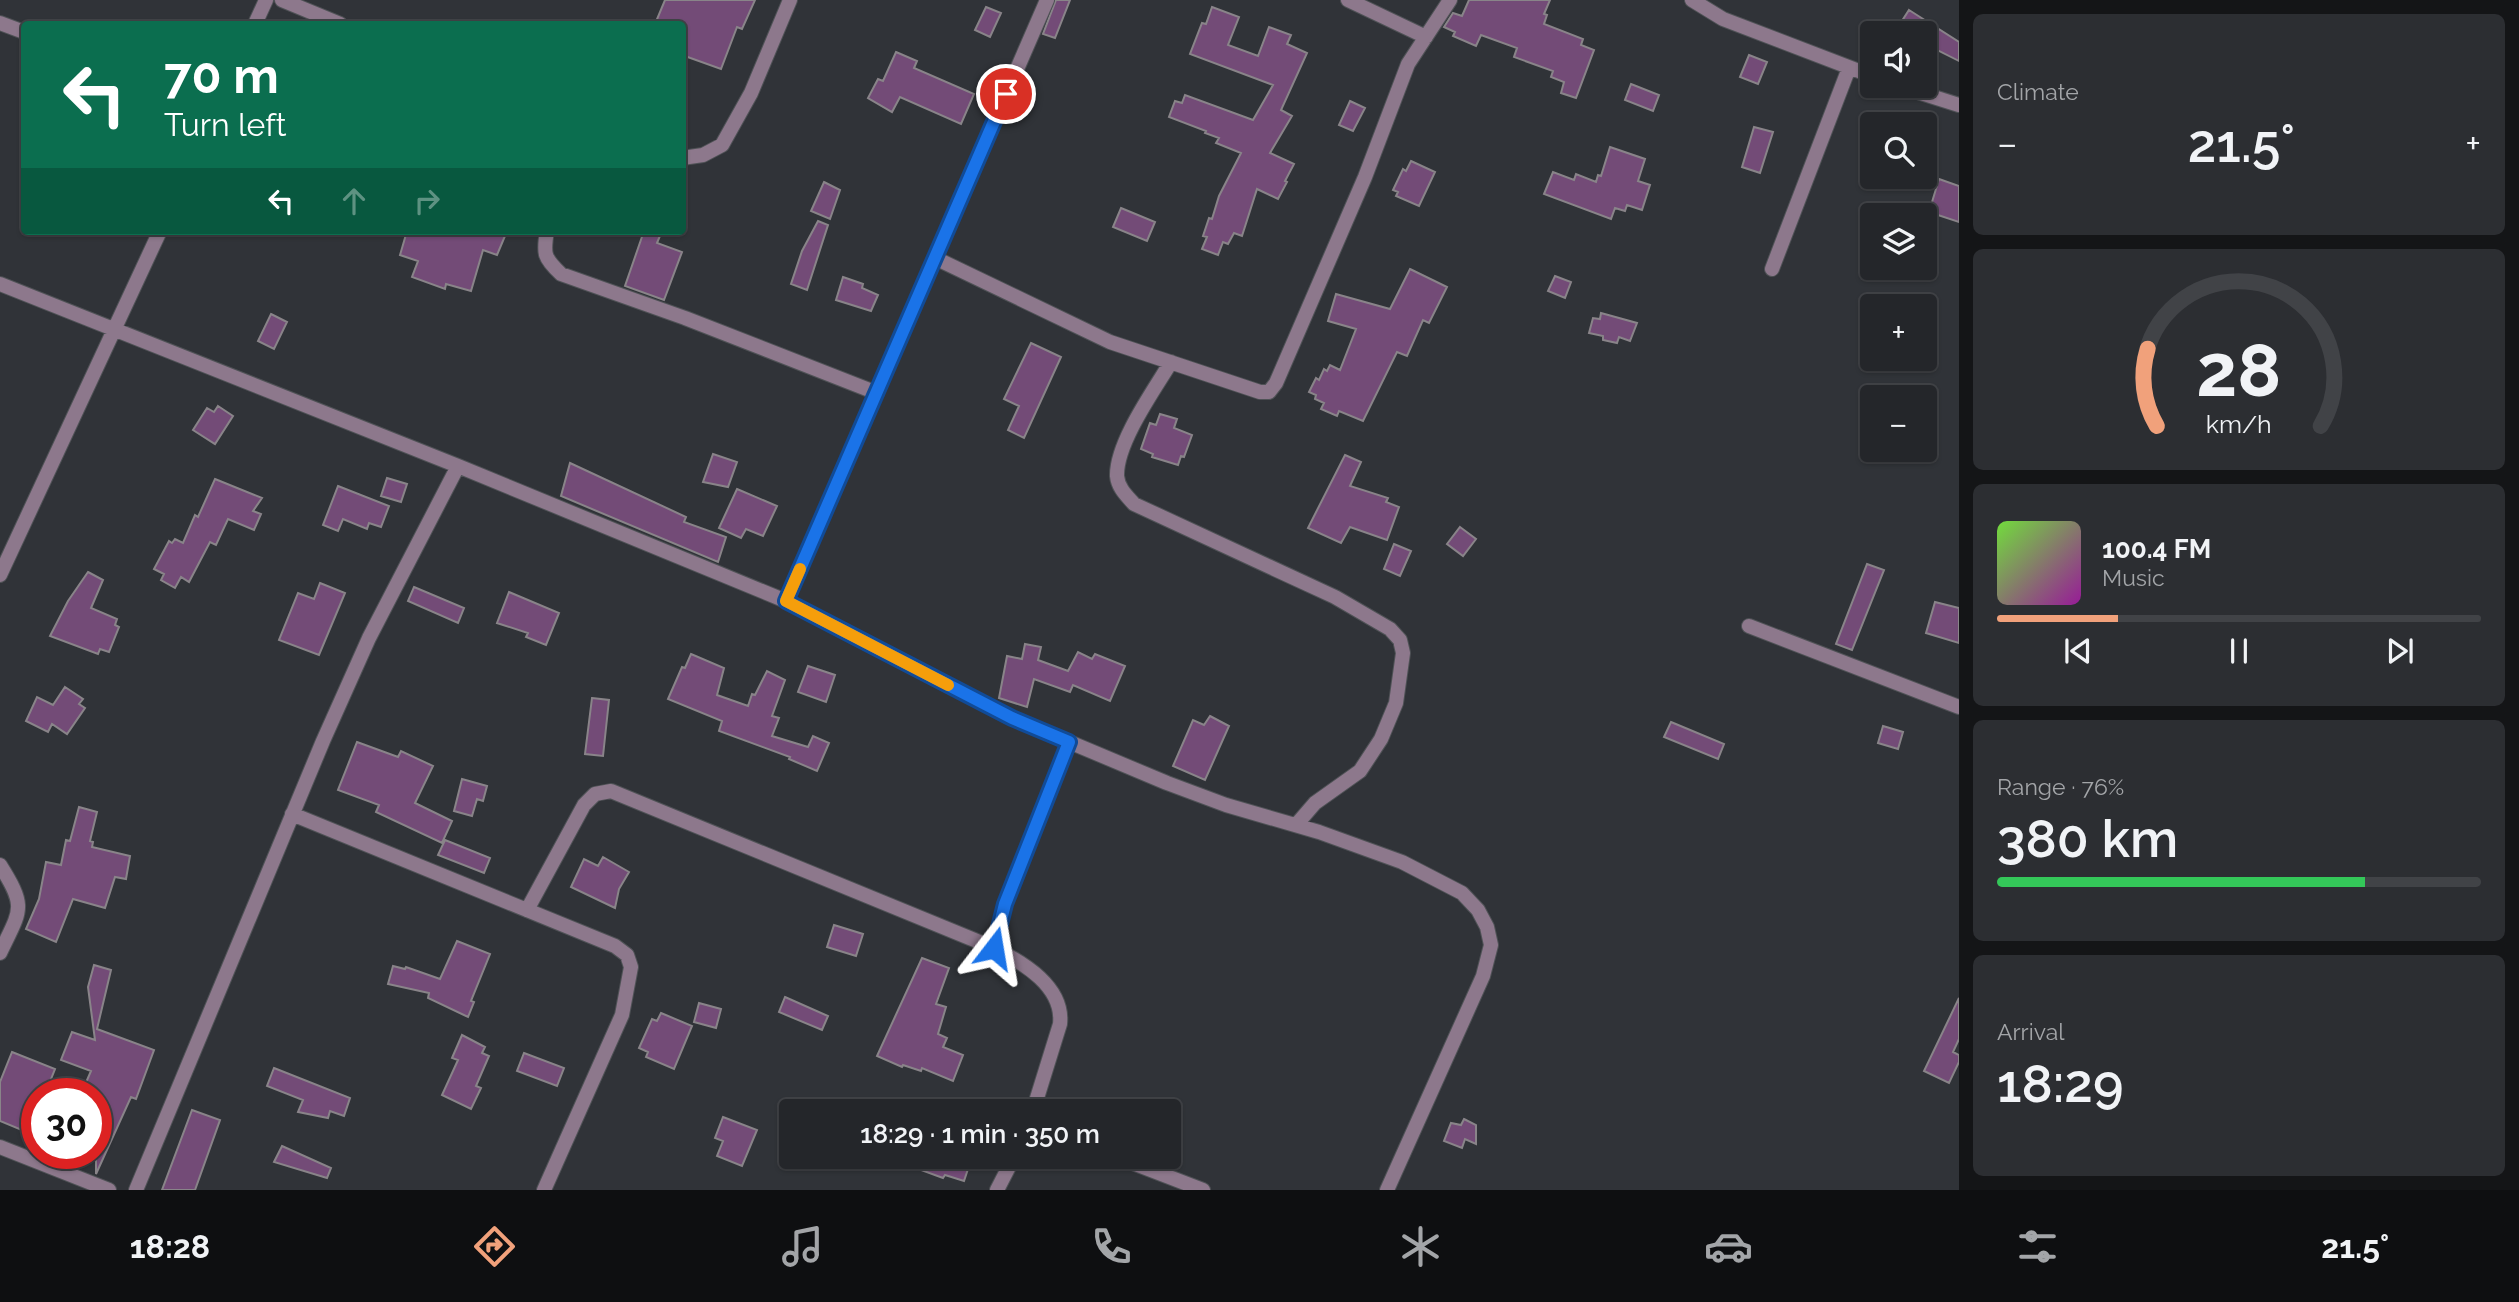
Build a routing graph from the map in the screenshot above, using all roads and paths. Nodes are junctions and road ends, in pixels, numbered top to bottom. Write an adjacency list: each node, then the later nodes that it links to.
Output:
1 (266, 0): 8 (street)
2 (282, 0): 9 (street)
3 (790, 0): 17 (street)
4 (1047, 0): 20 (street)
5 (1348, 0): 12 (street)
6 (1450, 0): 12 (street)
7 (1692, 0): 13 (street)
8 (256, 21)
9 (333, 21)
10 (0, 23): 11 (street)
11 (21, 31)
12 (1426, 37): 24 (street)
13 (1849, 68): 14 (street); 21 (street)
14 (1860, 72)
15 (1935, 98): 16 (street)
16 (1959, 106)
17 (686, 157)
18 (158, 235): 23 (street)
19 (546, 235): 25 (street)
20 (935, 258): 24 (street); 25 (street)
21 (1772, 269)
22 (0, 284): 23 (street)
23 (115, 331): 26 (street); 27 (street)
24 (1171, 362): 33 (street)
25 (877, 393): 28 (street)
26 (458, 466): 28 (street); 32 (street)
27 (0, 575)
28 (786, 601): 31 (street)
29 (1749, 626): 30 (street)
30 (1959, 707)
31 (1069, 742): 33 (street); 36 (street)
32 (292, 814): 35 (street); 43 (street)
33 (1296, 825): 47 (street)
34 (0, 865): 37 (street)
35 (527, 910): 36 (street); 44 (street)
36 (994, 948): 38 (street)
37 (0, 953)
38 (1036, 1099)
39 (0, 1147): 42 (street)
40 (1008, 1169): 45 (street)
41 (1148, 1169): 46 (street)
42 (108, 1190)
43 (136, 1190)
44 (544, 1190)
45 (997, 1190)
46 (1203, 1190)
47 (1387, 1190)

